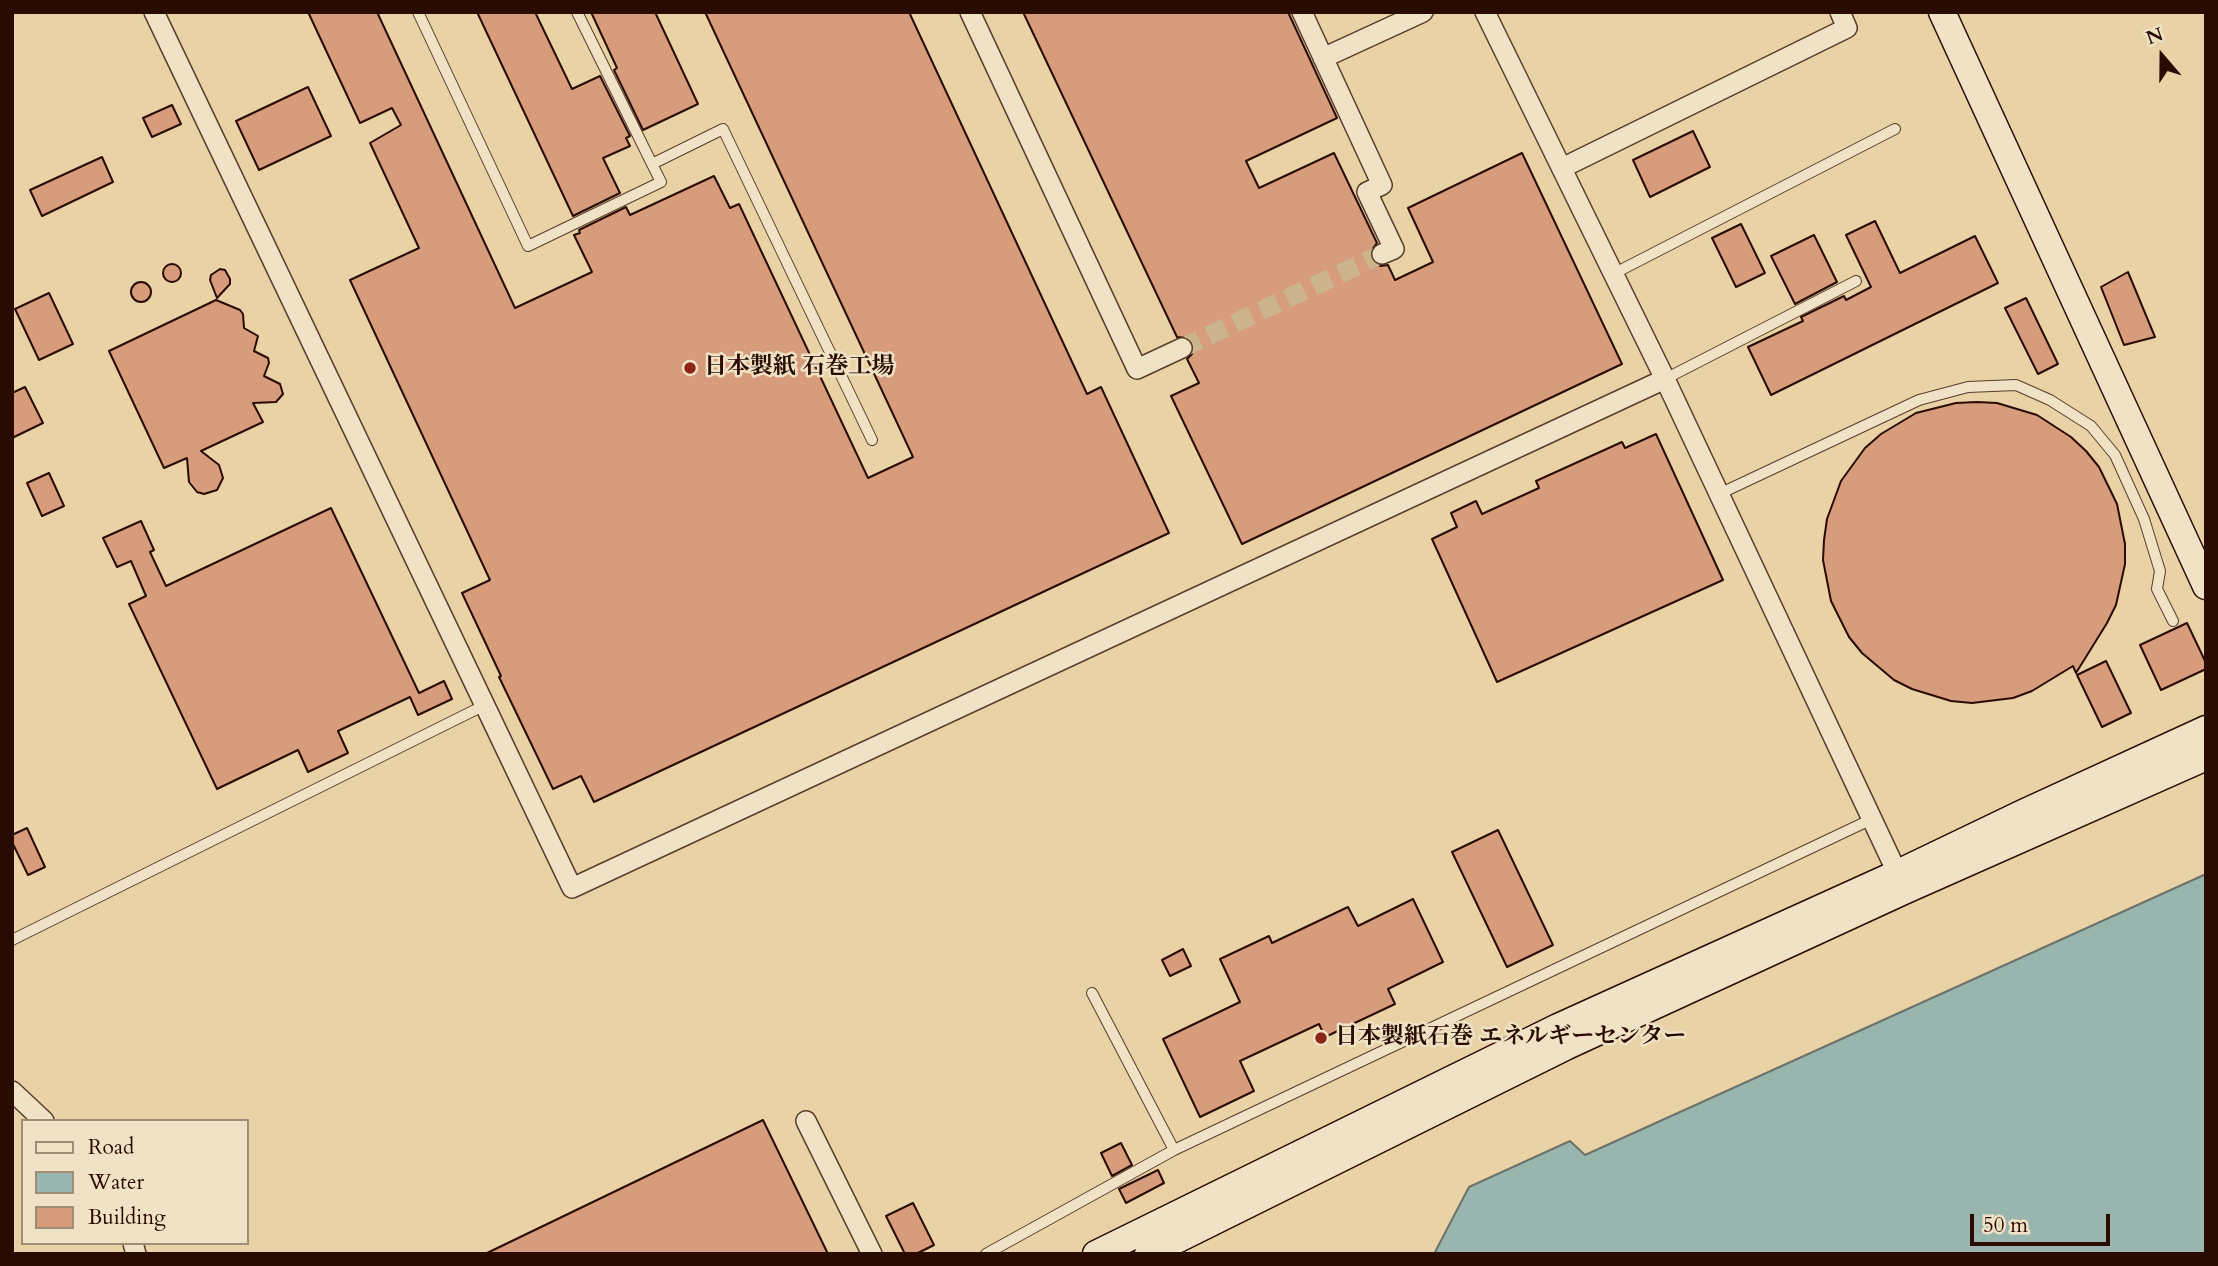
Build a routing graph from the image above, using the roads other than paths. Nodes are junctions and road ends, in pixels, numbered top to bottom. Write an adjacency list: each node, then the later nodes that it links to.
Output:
1 (154, 12): 23 (street)
2 (418, 12): 12 (lane)
3 (578, 12): 12 (lane)
4 (970, 12): 17 (street)
5 (1302, 12): 10 (street)
6 (1423, 12): 10 (street)
7 (1840, 12): 13 (street)
8 (1942, 12): 21 (street)
9 (1486, 13): 13 (street)
10 (1323, 58): 14 (street)
11 (1895, 129): 15 (lane)
12 (652, 164): 19 (lane)
13 (1562, 168): 15 (street)
14 (1382, 254)
15 (1613, 274): 18 (street)
16 (1856, 281): 18 (lane)
17 (1182, 348)
18 (1665, 379): 20 (street); 23 (street)
19 (872, 440)
20 (1719, 494): 22 (lane); 26 (street)
21 (2206, 586)
22 (2173, 621)
23 (485, 705): 28 (lane)
24 (2206, 729): 27 (street)
25 (2206, 757): 27 (street)
26 (1872, 819): 27 (street); 33 (lane)
27 (1902, 882): 36 (street); 37 (street)
28 (12, 940)
29 (1093, 993): 33 (lane)
30 (12, 1091): 31 (street)
31 (42, 1119)
32 (806, 1121): 34 (street)
33 (1174, 1150): 35 (lane)
34 (872, 1254)
35 (986, 1254)
36 (1096, 1254)
37 (1148, 1254)

